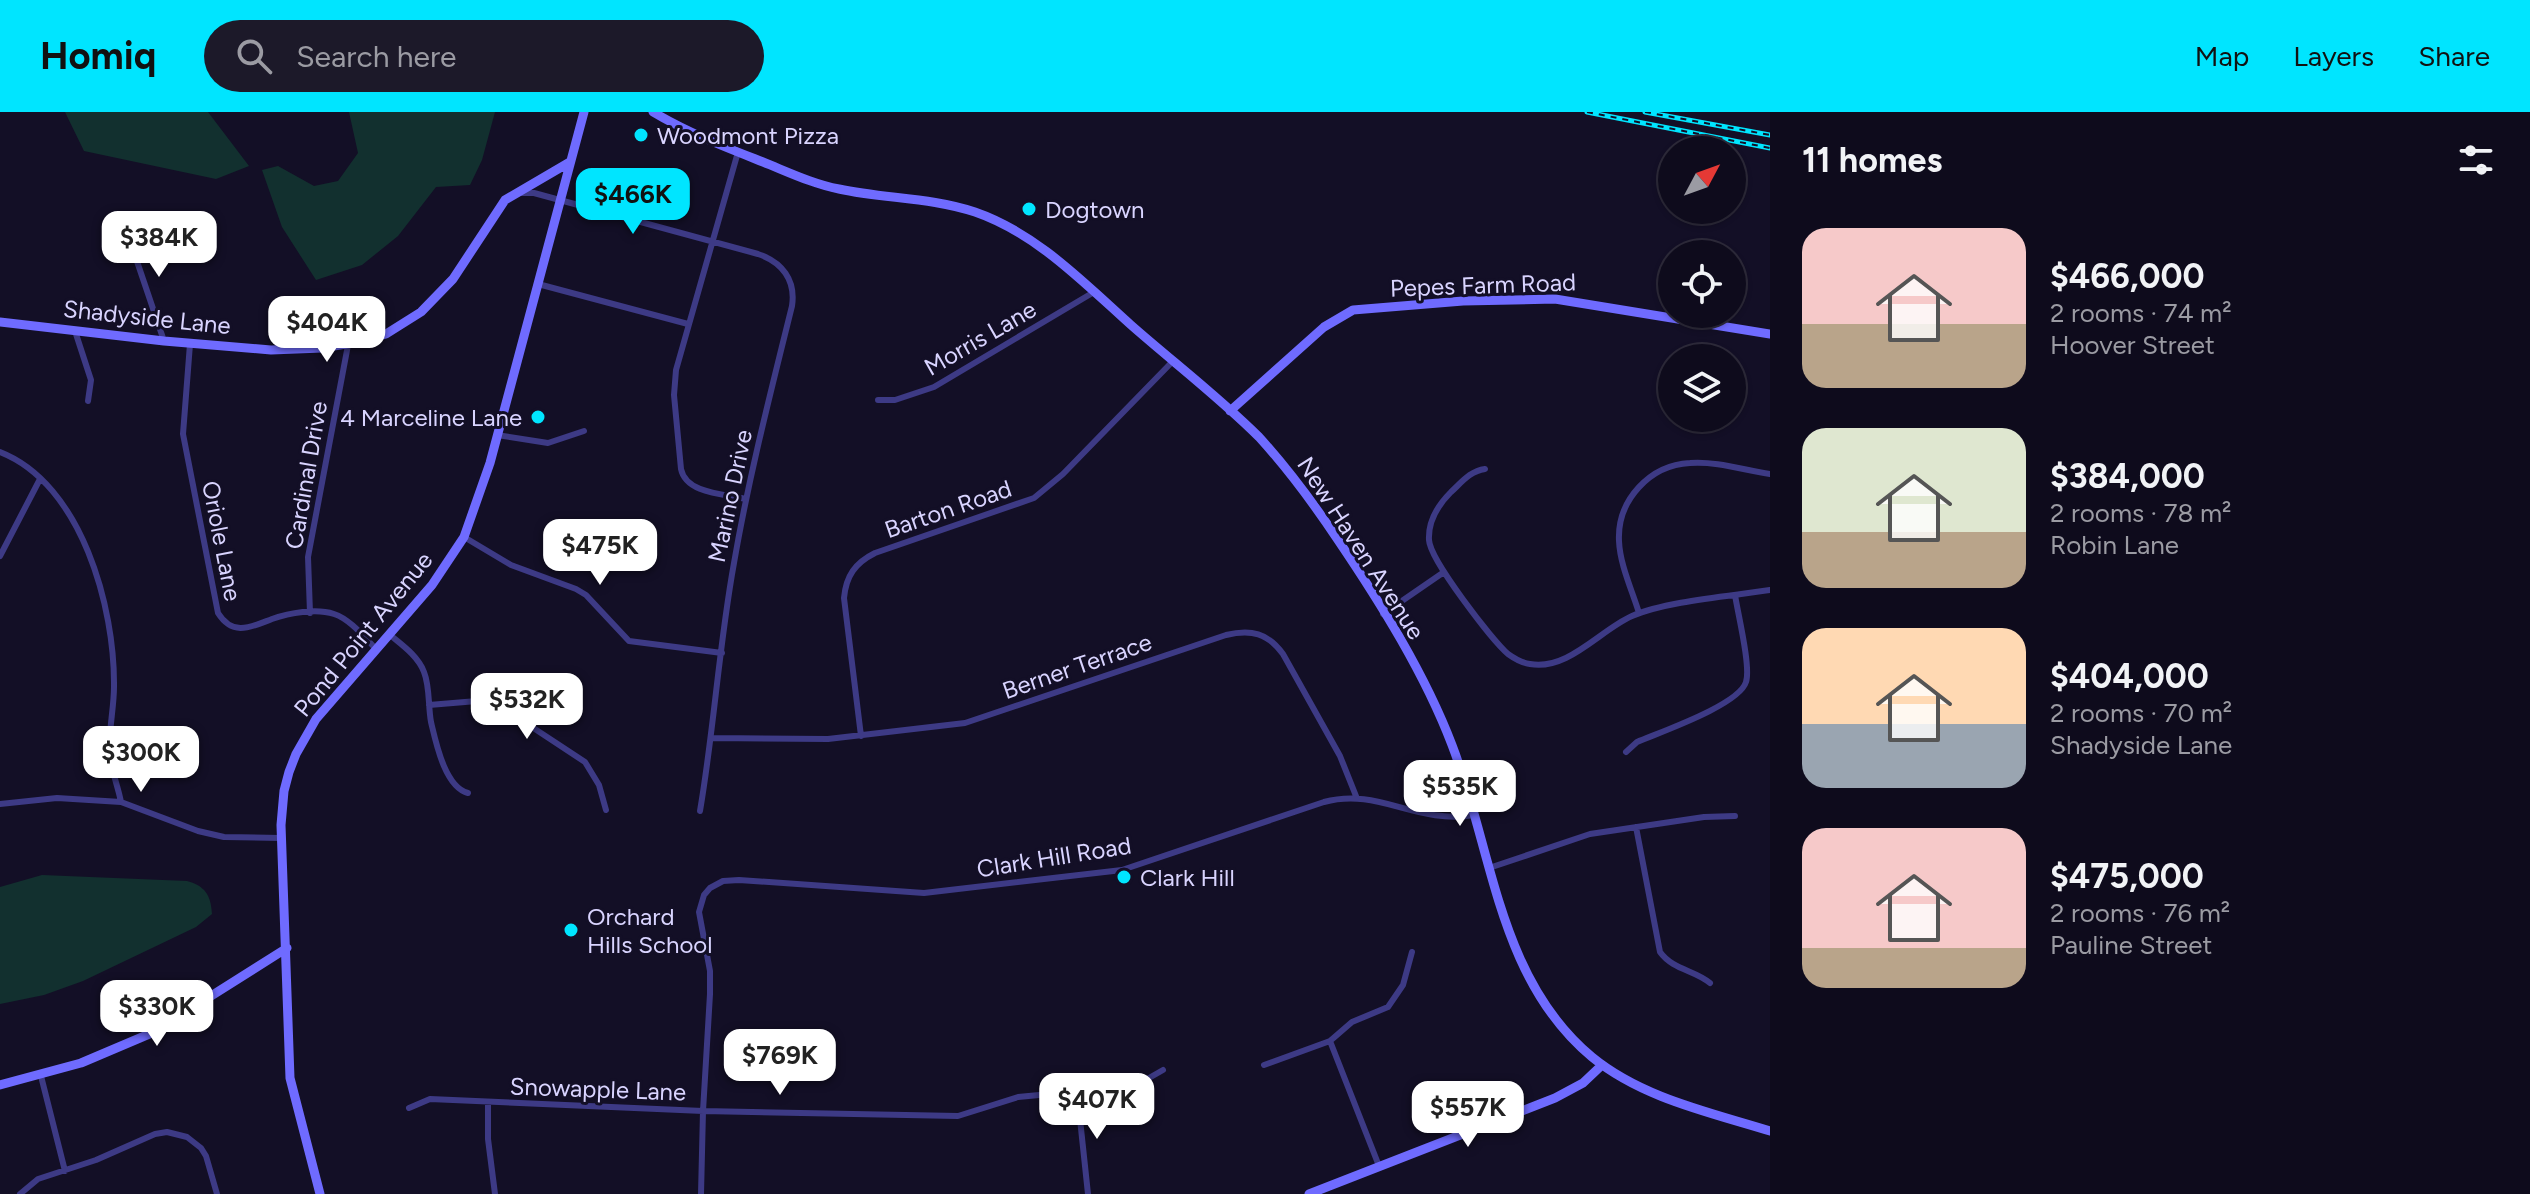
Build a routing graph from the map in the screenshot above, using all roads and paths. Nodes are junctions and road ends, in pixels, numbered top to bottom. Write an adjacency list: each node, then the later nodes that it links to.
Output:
1 (584, 112): 4 (main road, Pond Point Avenue)
2 (653, 112): 3 (main road, New Haven Avenue)
3 (738, 152): 8 (street); 10 (main road, New Haven Avenue)
4 (570, 162): 5 (main road, Shadyside Lane); 6 (main road, Pond Point Avenue)
5 (512, 196): 6 (street); 17 (main road, Shadyside Lane)
6 (560, 200): 8 (street, Marino Drive); 9 (main road, Pond Point Avenue)
7 (125, 226): 15 (street)
8 (713, 242): 12 (street); 28 (street, Marino Drive)
9 (538, 284): 12 (street); 23 (main road, Pond Point Avenue)
10 (1094, 292): 18 (main road, New Haven Avenue); 19 (street, Morris Lane)
11 (0, 322): 13 (main road, Shadyside Lane)
12 (688, 324): 28 (street)
13 (75, 331): 15 (main road, Shadyside Lane); 20 (street)
14 (1770, 334): 21 (main road, Pepes Farm Road)
15 (164, 341): 16 (main road, Shadyside Lane)
16 (190, 344): 17 (main road, Shadyside Lane); 34 (street, Oriole Lane)
17 (348, 345): 34 (street, Cardinal Drive)
18 (1173, 361): 21 (main road, New Haven Avenue); 41 (street, Barton Road)
19 (878, 400)
20 (88, 401)
21 (1230, 411): 36 (main road, New Haven Avenue)
22 (584, 431): 23 (street)
23 (497, 435): 29 (main road, Pond Point Avenue)
24 (0, 452): 27 (street)
25 (1485, 469): 31 (street)
26 (1770, 474): 35 (street)
27 (40, 479): 30 (street); 46 (street)
28 (746, 499): 39 (street, Marino Drive)
29 (464, 537): 37 (main road, Pond Point Avenue); 39 (street)
30 (0, 556)
31 (1444, 572): 35 (street); 36 (street)
32 (1770, 590): 33 (street)
33 (1735, 595): 35 (street); 43 (street)
34 (310, 613): 38 (street, Oriole Lane)
35 (1639, 613)
36 (1383, 614): 50 (main road, New Haven Avenue)
37 (390, 635): 38 (main road, Pond Point Avenue); 40 (street)
38 (377, 650): 53 (main road, Pond Point Avenue)
39 (722, 653): 42 (street, Marino Drive)
40 (429, 705): 44 (street); 48 (street)
41 (861, 736): 42 (street, Berner Terrace); 45 (street, Berner Terrace)
42 (713, 738): 49 (street, Marino Drive)
43 (1626, 752)
44 (468, 793)
45 (1356, 796): 50 (street, Clark Hill Road); 67 (street, Clark Hill Road)
46 (121, 802): 47 (street); 53 (street)
47 (0, 804)
48 (606, 810)
49 (700, 811)
50 (1474, 815): 54 (main road, New Haven Avenue)
51 (1735, 816): 52 (street)
52 (1636, 827): 54 (street); 57 (street)
53 (281, 838): 55 (main road, Pond Point Avenue)
54 (1489, 868): 60 (main road, New Haven Avenue)
55 (287, 948): 62 (main road); 73 (main road, Pond Point Avenue)
56 (1412, 952): 58 (street)
57 (1710, 983)
58 (1330, 1041): 59 (street); 69 (street)
59 (1264, 1065)
60 (1602, 1065): 68 (main road, New Haven Avenue); 69 (main road)
61 (1163, 1070): 64 (street, Snowapple Lane)
62 (41, 1076): 63 (main road); 70 (street)
63 (0, 1085)
64 (1077, 1091): 67 (street, Snowapple Lane); 76 (street)
65 (488, 1102): 66 (street, Snowapple Lane); 67 (street, Snowapple Lane); 74 (street)
66 (409, 1108)
67 (703, 1111): 75 (street)
68 (1770, 1131)
69 (1379, 1166): 77 (main road)
70 (65, 1171): 71 (street); 72 (street)
71 (20, 1194)
72 (217, 1194)
73 (320, 1194)
74 (495, 1194)
75 (701, 1194)
76 (1088, 1194)
77 (1309, 1194)

